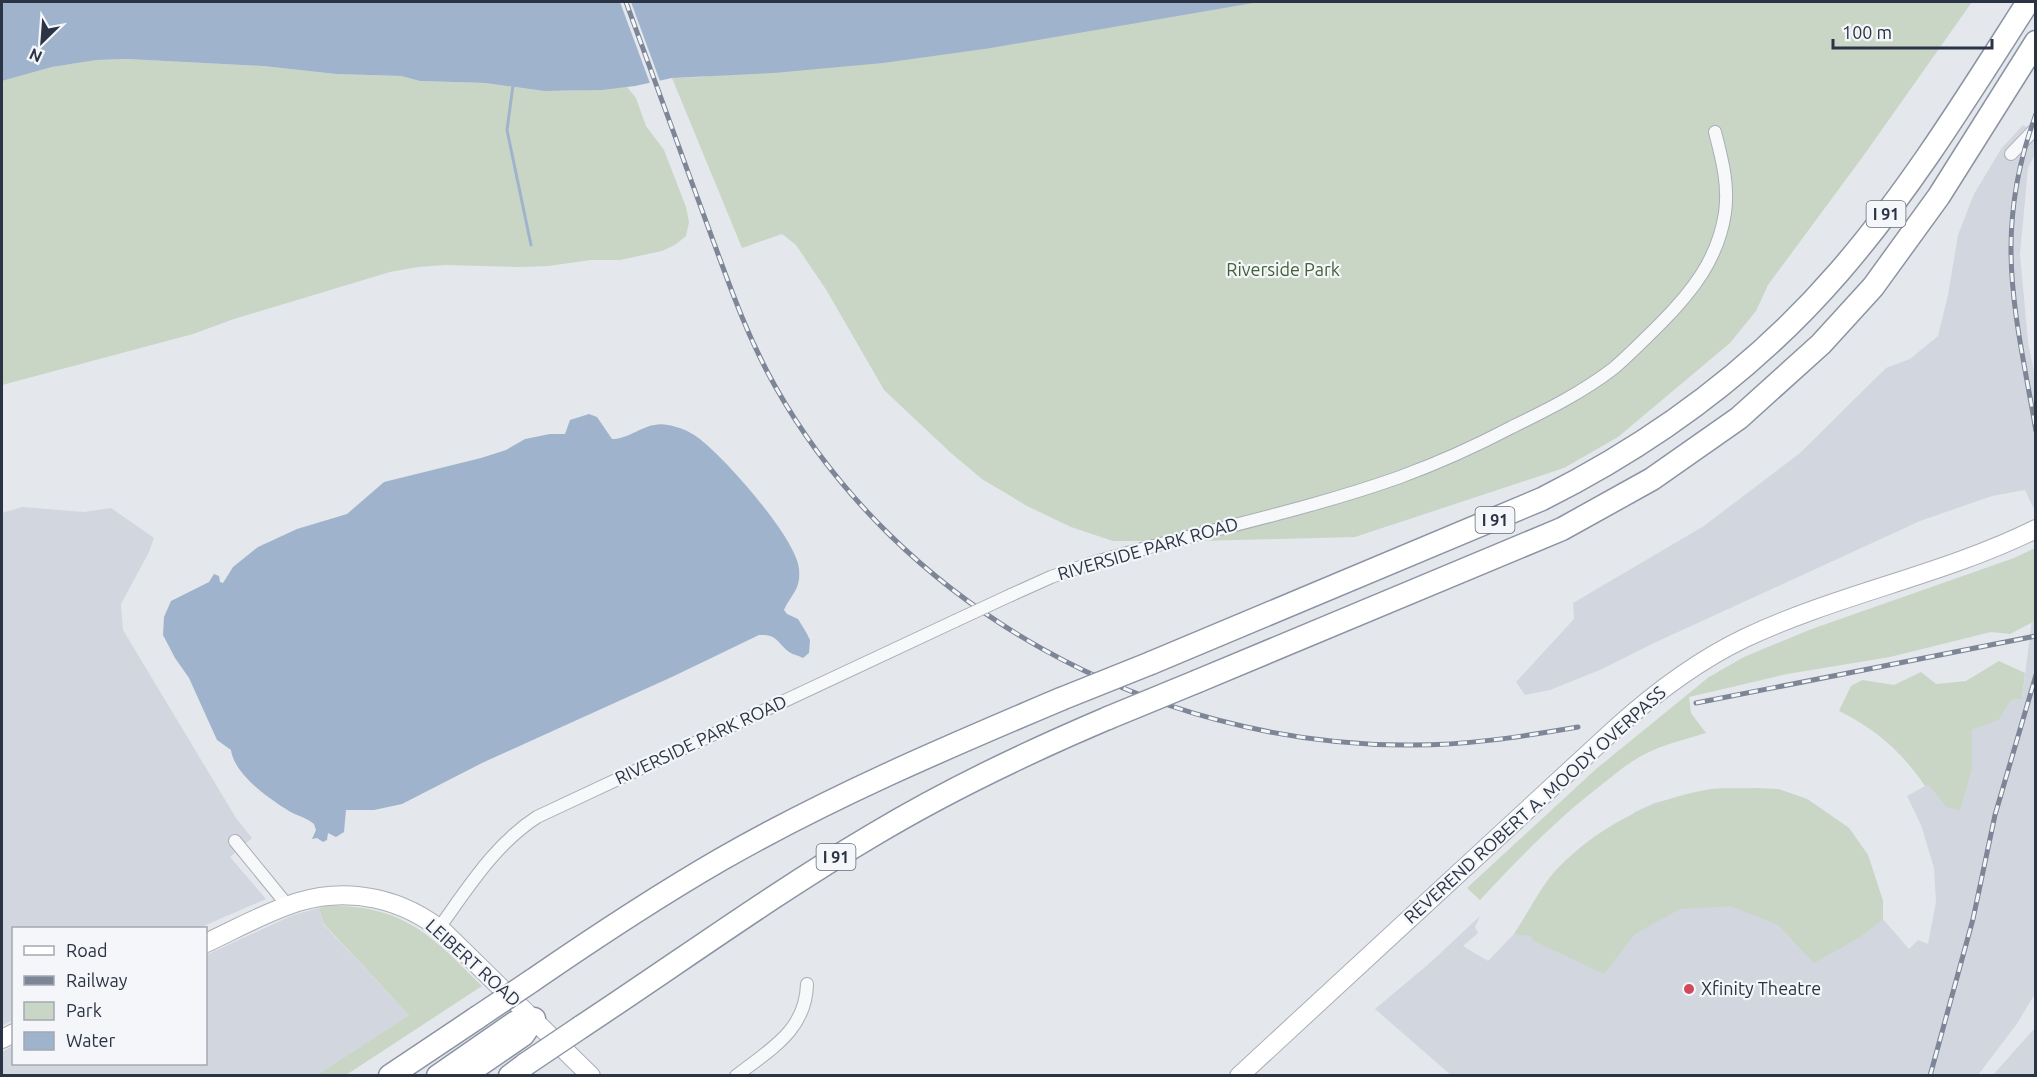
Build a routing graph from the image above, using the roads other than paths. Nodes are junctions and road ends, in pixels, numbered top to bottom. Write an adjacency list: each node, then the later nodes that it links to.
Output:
1 (2010, 2): 5 (highway)
2 (2028, 2): 5 (highway, I 91)
3 (2036, 42): 9 (highway, I 91)
4 (2036, 70): 9 (highway)
5 (1961, 107): 18 (highway, I 91, bridge)
6 (2036, 128): 8 (street)
7 (1715, 132): 13 (street, RIVERSIDE PARK ROAD, bridge)
8 (2011, 154)
9 (1907, 242): 17 (highway, I 91, bridge)
10 (2036, 528): 23 (main road, REVEREND ROBERT A. MOODY OVERPASS)
11 (235, 841): 12 (street)
12 (288, 906): 13 (main road, LEIBERT ROAD); 14 (main road, LEIBERT ROAD)
13 (439, 928): 16 (main road, LEIBERT ROAD)
14 (207, 943)
15 (807, 984): 22 (street)
16 (534, 1019): 19 (highway); 20 (highway); 21 (main road, LEIBERT ROAD)
17 (518, 1070)
18 (390, 1076)
19 (438, 1076)
20 (463, 1076)
21 (591, 1076)
22 (736, 1076)
23 (1239, 1076)

